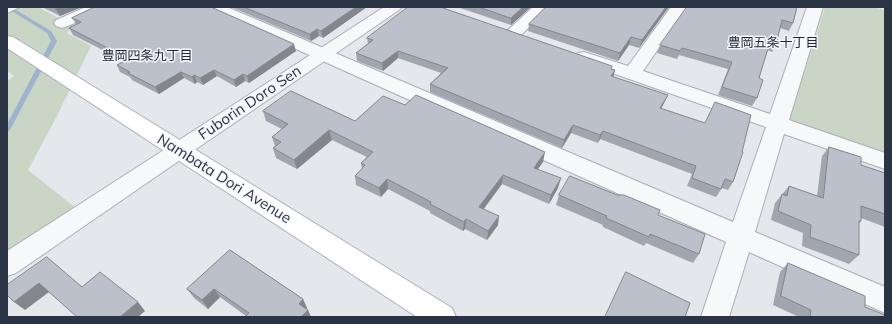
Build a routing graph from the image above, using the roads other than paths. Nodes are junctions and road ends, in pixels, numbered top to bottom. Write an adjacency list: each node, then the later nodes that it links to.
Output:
1 (16, 7): 8 (lane)
2 (99, 7): 9 (street)
3 (214, 7): 13 (street)
4 (394, 7): 13 (street, Fuborin Doro Sen)
5 (542, 7): 10 (street)
6 (679, 7): 14 (street)
7 (815, 7): 15 (street)
8 (7, 11)
9 (62, 23)
10 (515, 33)
11 (14, 47): 16 (main road, Nambata Dori Avenue)
12 (566, 51): 14 (street)
13 (323, 54): 16 (street, Fuborin Doro Sen); 18 (street)
14 (632, 74): 15 (street)
15 (777, 123): 17 (street); 18 (street)
16 (178, 151): 19 (street, Fuborin Doro Sen); 21 (main road, Nambata Dori Avenue)
17 (885, 161)
18 (741, 237): 20 (street); 22 (street)
19 (7, 265)
20 (885, 300)
21 (442, 317)
22 (715, 317)

